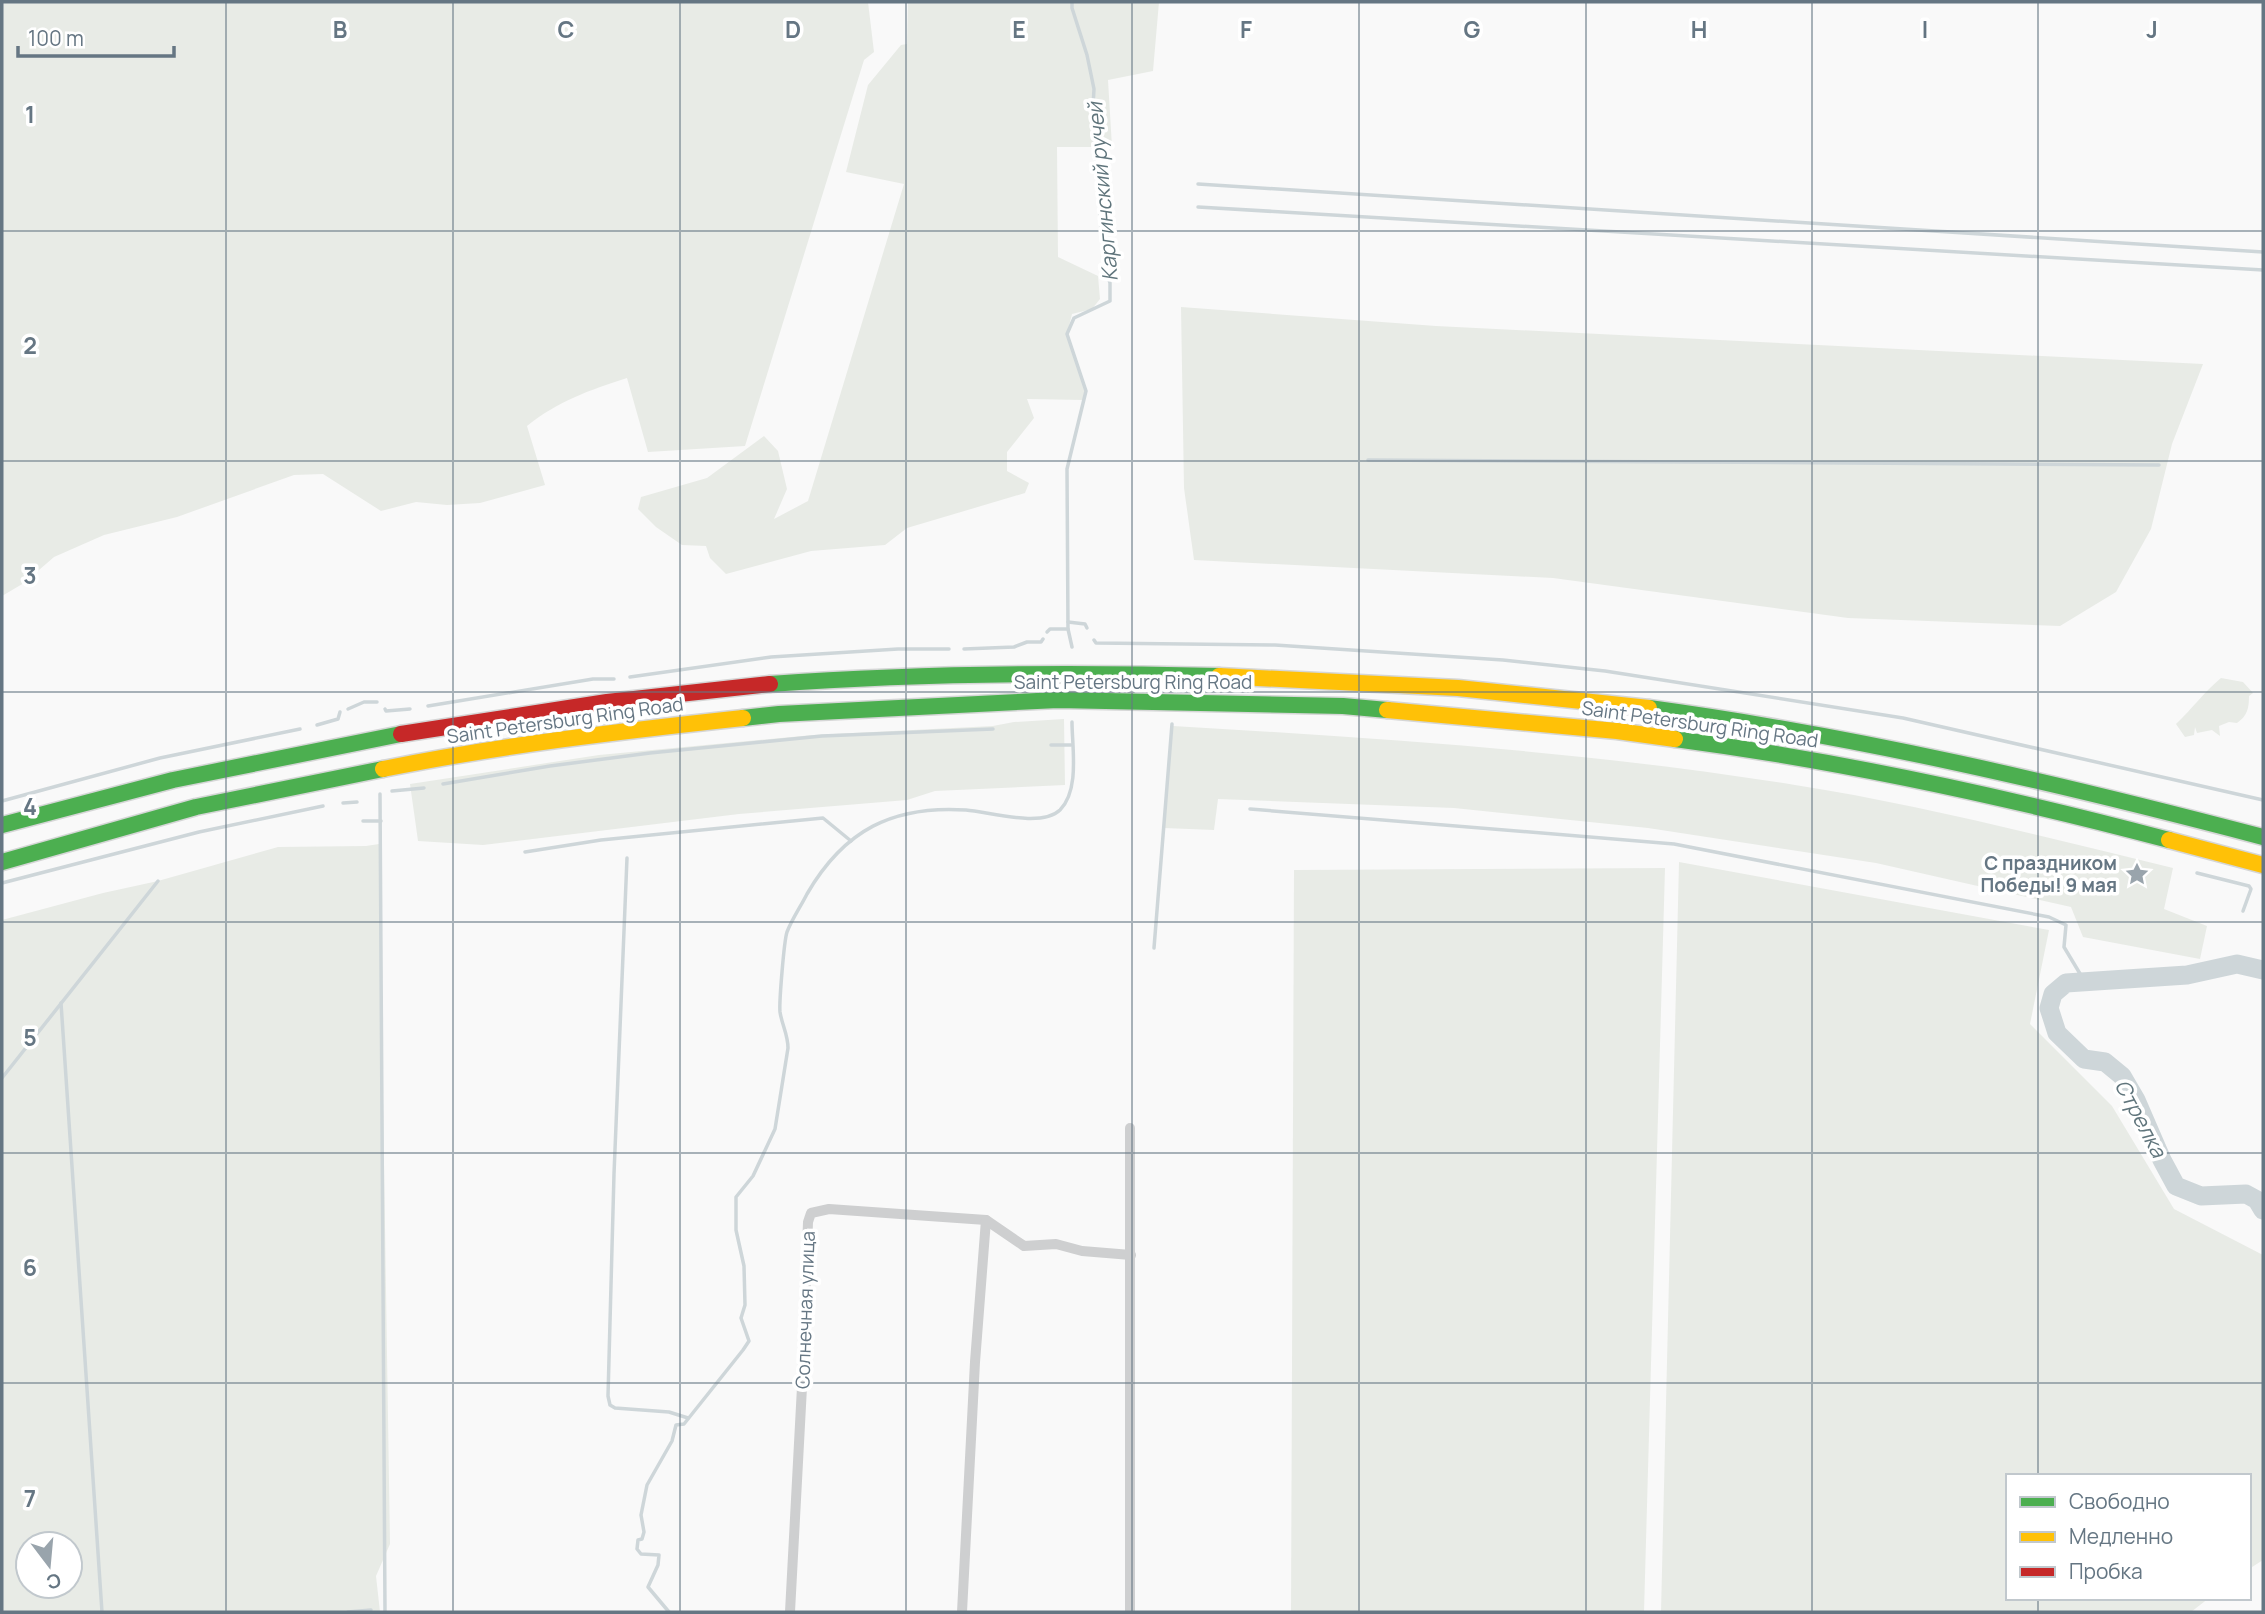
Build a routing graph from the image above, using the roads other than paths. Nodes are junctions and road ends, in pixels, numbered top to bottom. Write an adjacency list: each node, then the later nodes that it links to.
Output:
1 (2, 825): 2 (highway, Saint Petersburg Ring Road)
2 (2263, 837)
3 (2, 862): 4 (highway, Saint Petersburg Ring Road)
4 (2263, 864)
5 (1130, 1128): 7 (street)
6 (986, 1220): 7 (street); 8 (street, Солнечная улица); 9 (street)
7 (1130, 1255): 10 (street)
8 (790, 1612)
9 (962, 1612)
10 (1130, 1612)

